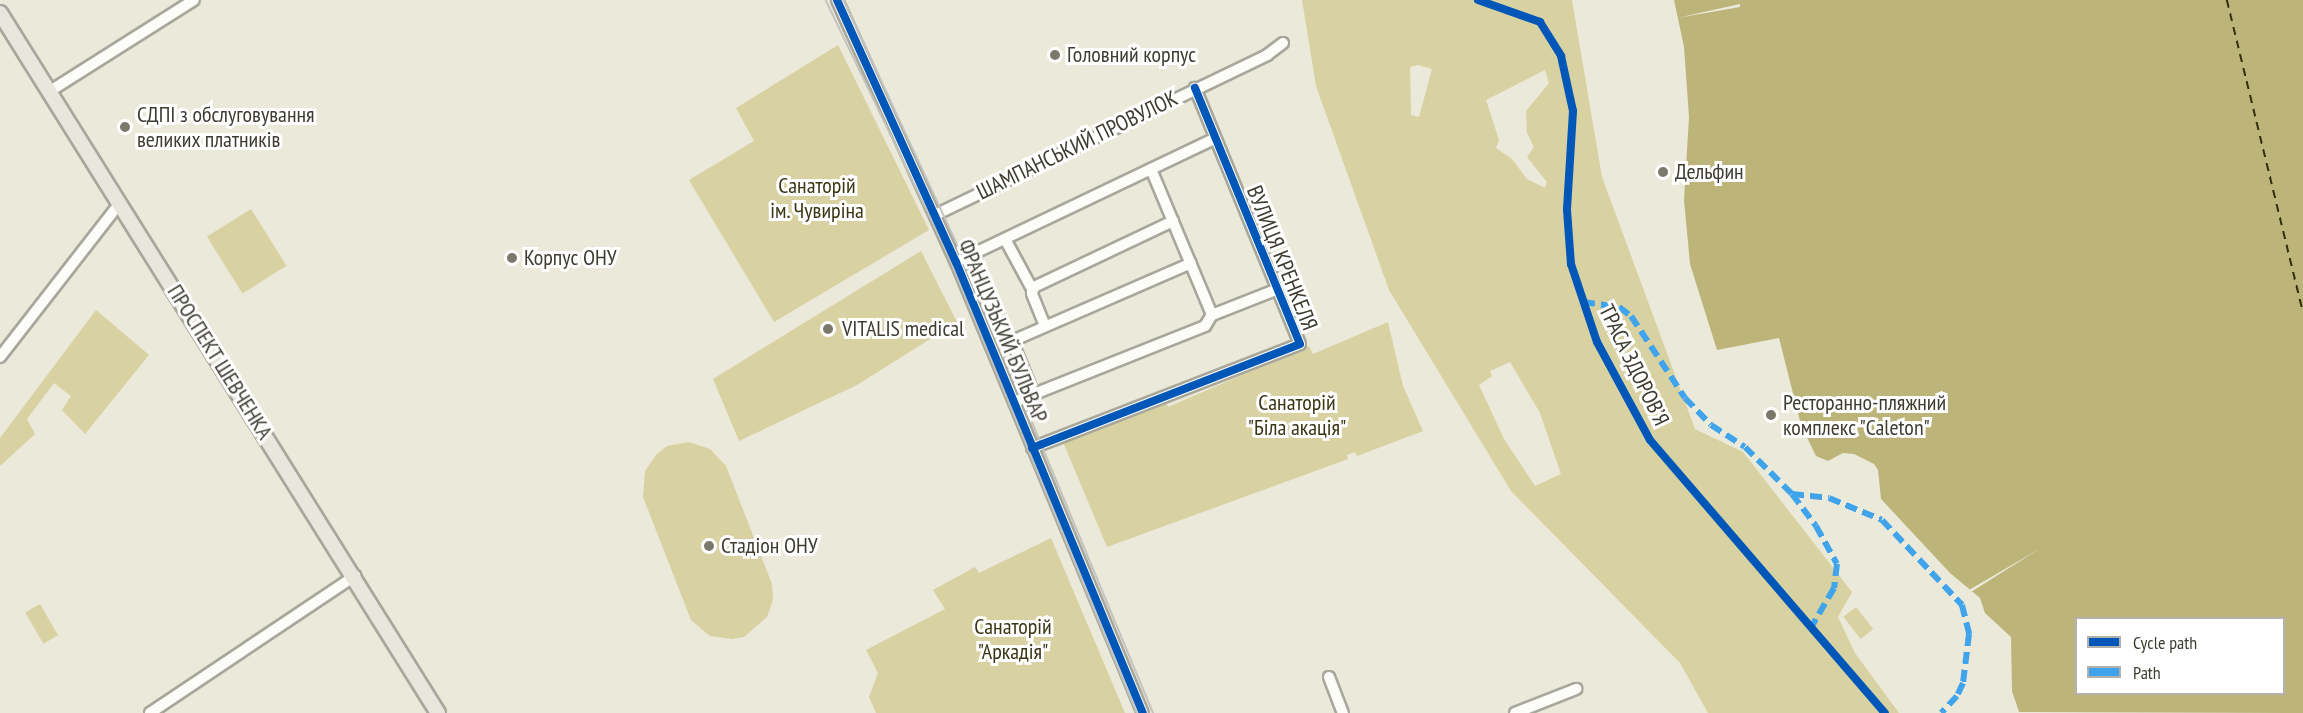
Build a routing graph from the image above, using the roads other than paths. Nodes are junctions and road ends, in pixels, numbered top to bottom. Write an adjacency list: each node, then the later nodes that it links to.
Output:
1 (194, 0): 6 (street)
2 (837, 0): 10 (street, ФРАНЦУЗЬКИЙ БУЛЬВАР)
3 (0, 12): 6 (main road, ПРОСПЕКТ ШЕВЧЕНКА)
4 (1283, 44): 5 (street, ШАМПАНСЬКИЙ ПРОВУЛОК)
5 (1195, 88): 7 (street, ВУЛИЦЯ КРЕНКЕЛЯ); 10 (street, ШАМПАНСЬКИЙ ПРОВУЛОК)
6 (50, 91): 9 (main road, ПРОСПЕКТ ШЕВЧЕНКА)
7 (1214, 140): 8 (street); 16 (street, ВУЛИЦЯ КРЕНКЕЛЯ)
8 (1151, 169): 11 (street); 12 (street)
9 (119, 204): 19 (street); 23 (main road, ПРОСПЕКТ ШЕВЧЕНКА)
10 (935, 215): 13 (street, ФРАНЦУЗЬКИЙ БУЛЬВАР)
11 (1173, 221): 14 (street); 15 (street)
12 (1005, 239): 13 (street); 15 (street)
13 (956, 262): 21 (street, ФРАНЦУЗЬКИЙ БУЛЬВАР)
14 (1191, 263): 17 (street); 18 (street)
15 (1032, 289): 18 (street)
16 (1278, 289): 17 (street); 22 (street, ВУЛИЦЯ КРЕНКЕЛЯ)
17 (1212, 315): 20 (street)
18 (1045, 326): 20 (street)
19 (0, 357)
20 (1029, 397): 21 (street)
21 (1014, 402): 22 (street, ФРАНЦУЗЬКИЙ БУЛЬВАР)
22 (1032, 448): 28 (street, ФРАНЦУЗЬКИЙ БУЛЬВАР)
23 (355, 576): 26 (street); 27 (main road, ПРОСПЕКТ ШЕВЧЕНКА)
24 (1329, 677): 29 (street)
25 (1576, 689): 30 (street)
26 (150, 713)
27 (438, 713)
28 (1143, 713)
29 (1343, 713)
30 (1515, 713)

